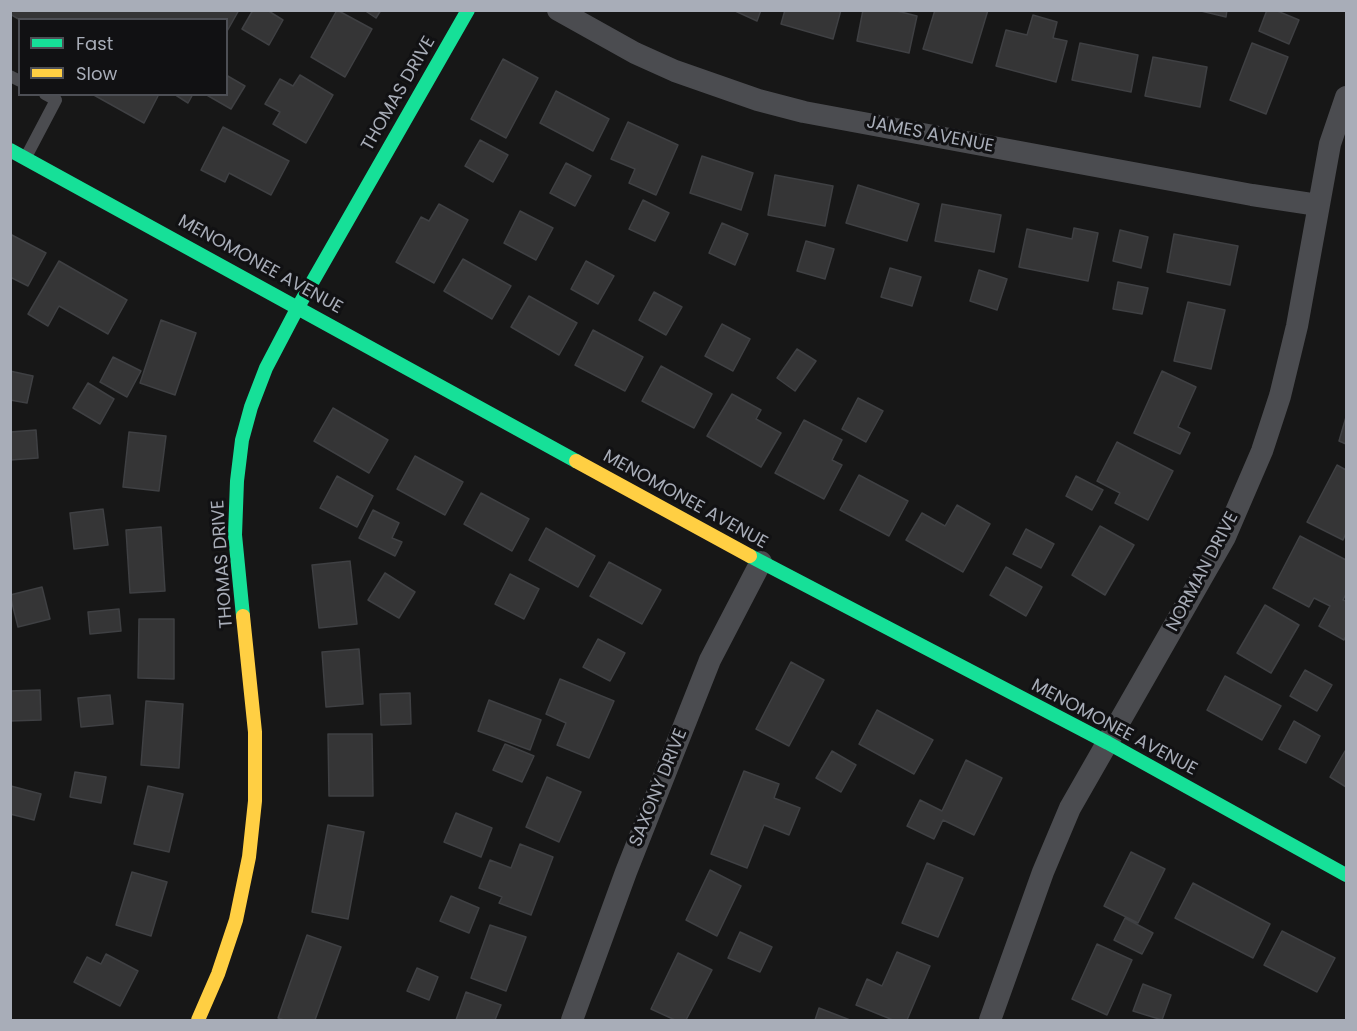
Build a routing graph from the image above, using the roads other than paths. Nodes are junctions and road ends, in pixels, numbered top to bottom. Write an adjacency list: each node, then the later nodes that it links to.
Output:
1 (468, 10): 8 (street, THOMAS DRIVE)
2 (558, 10): 7 (street, JAMES AVENUE)
3 (49, 96): 6 (lane)
4 (1347, 98): 7 (street, NORMAN DRIVE)
5 (10, 150): 6 (street, MENOMONEE AVENUE)
6 (26, 158): 8 (street, MENOMONEE AVENUE)
7 (1318, 205): 10 (street, NORMAN DRIVE)
8 (298, 307): 9 (street, MENOMONEE AVENUE); 12 (street, THOMAS DRIVE)
9 (761, 562): 10 (street, MENOMONEE AVENUE); 13 (street, SAXONY DRIVE)
10 (1108, 743): 11 (street, MENOMONEE AVENUE); 14 (street, NORMAN DRIVE)
11 (1347, 875)
12 (198, 1020)
13 (572, 1020)
14 (990, 1020)

